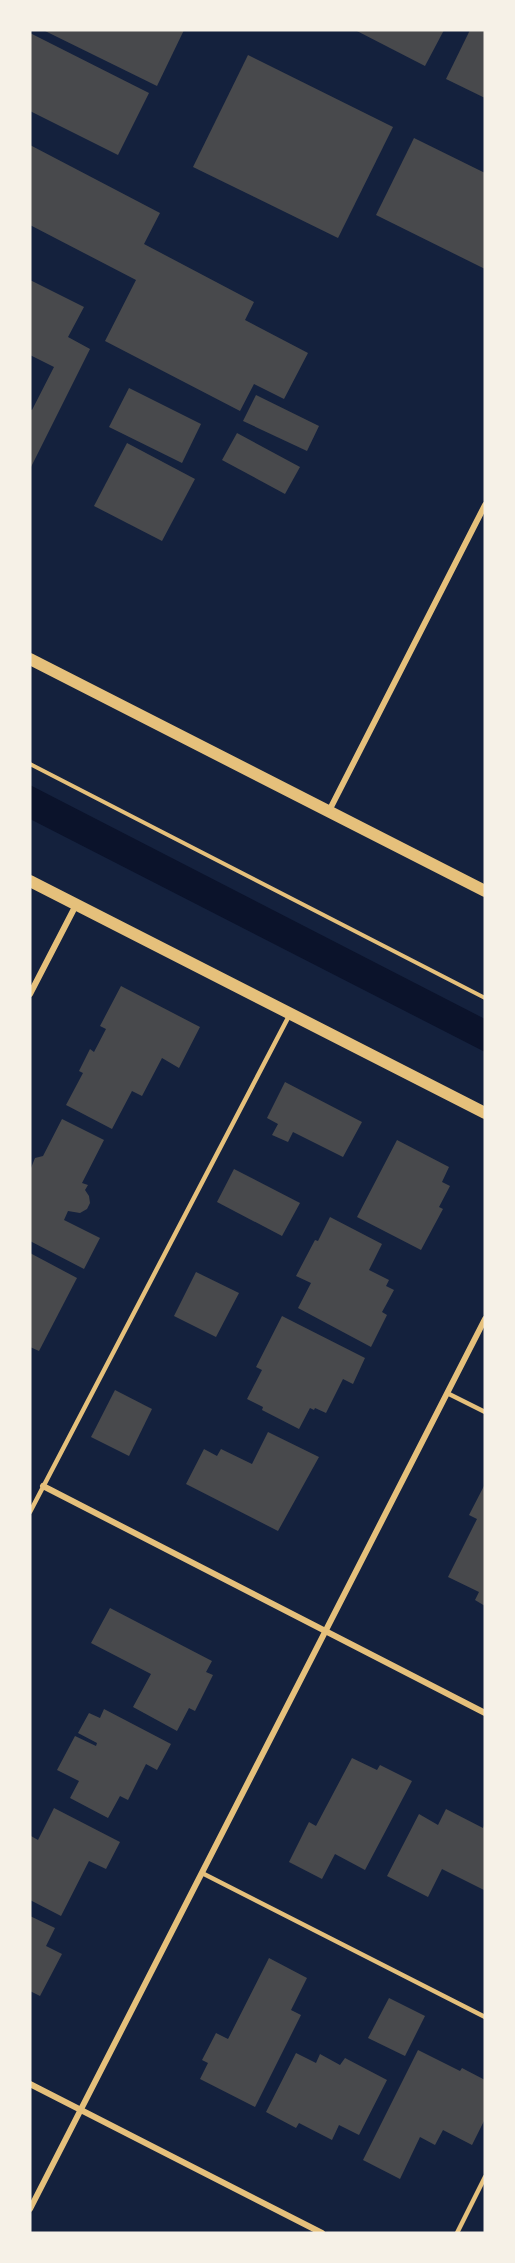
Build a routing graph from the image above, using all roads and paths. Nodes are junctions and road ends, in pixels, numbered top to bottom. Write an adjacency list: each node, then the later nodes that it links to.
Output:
1 (485, 505): 4 (street)
2 (30, 659): 4 (main road)
3 (30, 764): 9 (path)
4 (329, 811): 6 (main road)
5 (30, 881): 7 (main road)
6 (485, 891)
7 (76, 904): 8 (street); 10 (main road)
8 (30, 994)
9 (485, 998)
10 (290, 1013): 11 (main road); 15 (lane)
11 (485, 1113)
12 (485, 1319): 13 (street)
13 (447, 1393): 14 (lane); 17 (street)
14 (485, 1412)
15 (43, 1486): 16 (lane); 17 (street)
16 (30, 1512)
17 (326, 1631): 18 (street); 19 (street)
18 (485, 1713)
19 (202, 1873): 20 (lane); 22 (street)
20 (485, 2017)
21 (30, 2084): 22 (street)
22 (80, 2110): 24 (street); 25 (street)
23 (485, 2177): 26 (lane)
24 (30, 2209)
25 (322, 2233)
26 (456, 2233)

